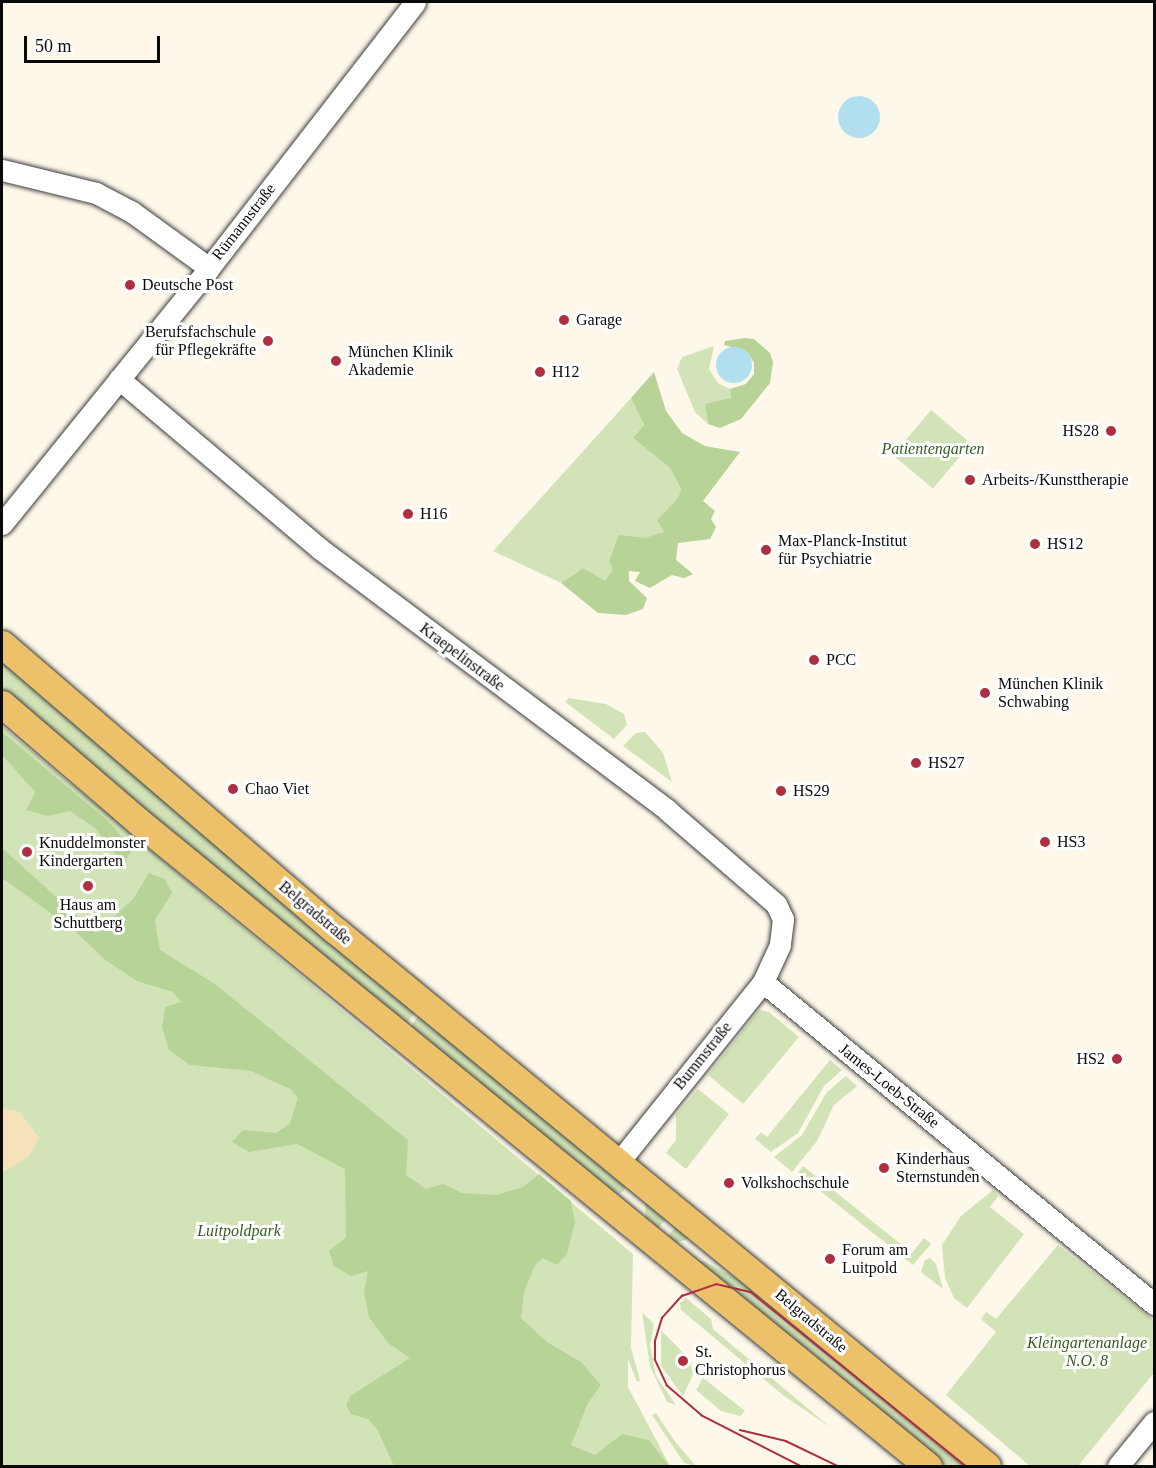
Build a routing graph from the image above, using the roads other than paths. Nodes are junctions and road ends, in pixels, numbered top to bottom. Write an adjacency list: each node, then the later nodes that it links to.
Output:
1 (415, 2): 3 (street, Rümannstraße)
2 (2, 170): 3 (street)
3 (209, 268): 4 (street, Rümannstraße)
4 (119, 379): 5 (street, Rümannstraße); 8 (street, Kraepelinstraße)
5 (2, 524)
6 (2, 644): 10 (main road, Belgradstraße)
7 (2, 704): 11 (main road)
8 (780, 945): 9 (street, Bummstraße)
9 (763, 982): 10 (street, Bummstraße); 12 (street, James-Loeb-Straße)
10 (626, 1170): 11 (main road); 15 (main road, Belgradstraße)
11 (637, 1226): 14 (main road)
12 (1155, 1304)
13 (1155, 1422): 16 (street)
14 (928, 1467)
15 (987, 1467)
16 (1118, 1467)

